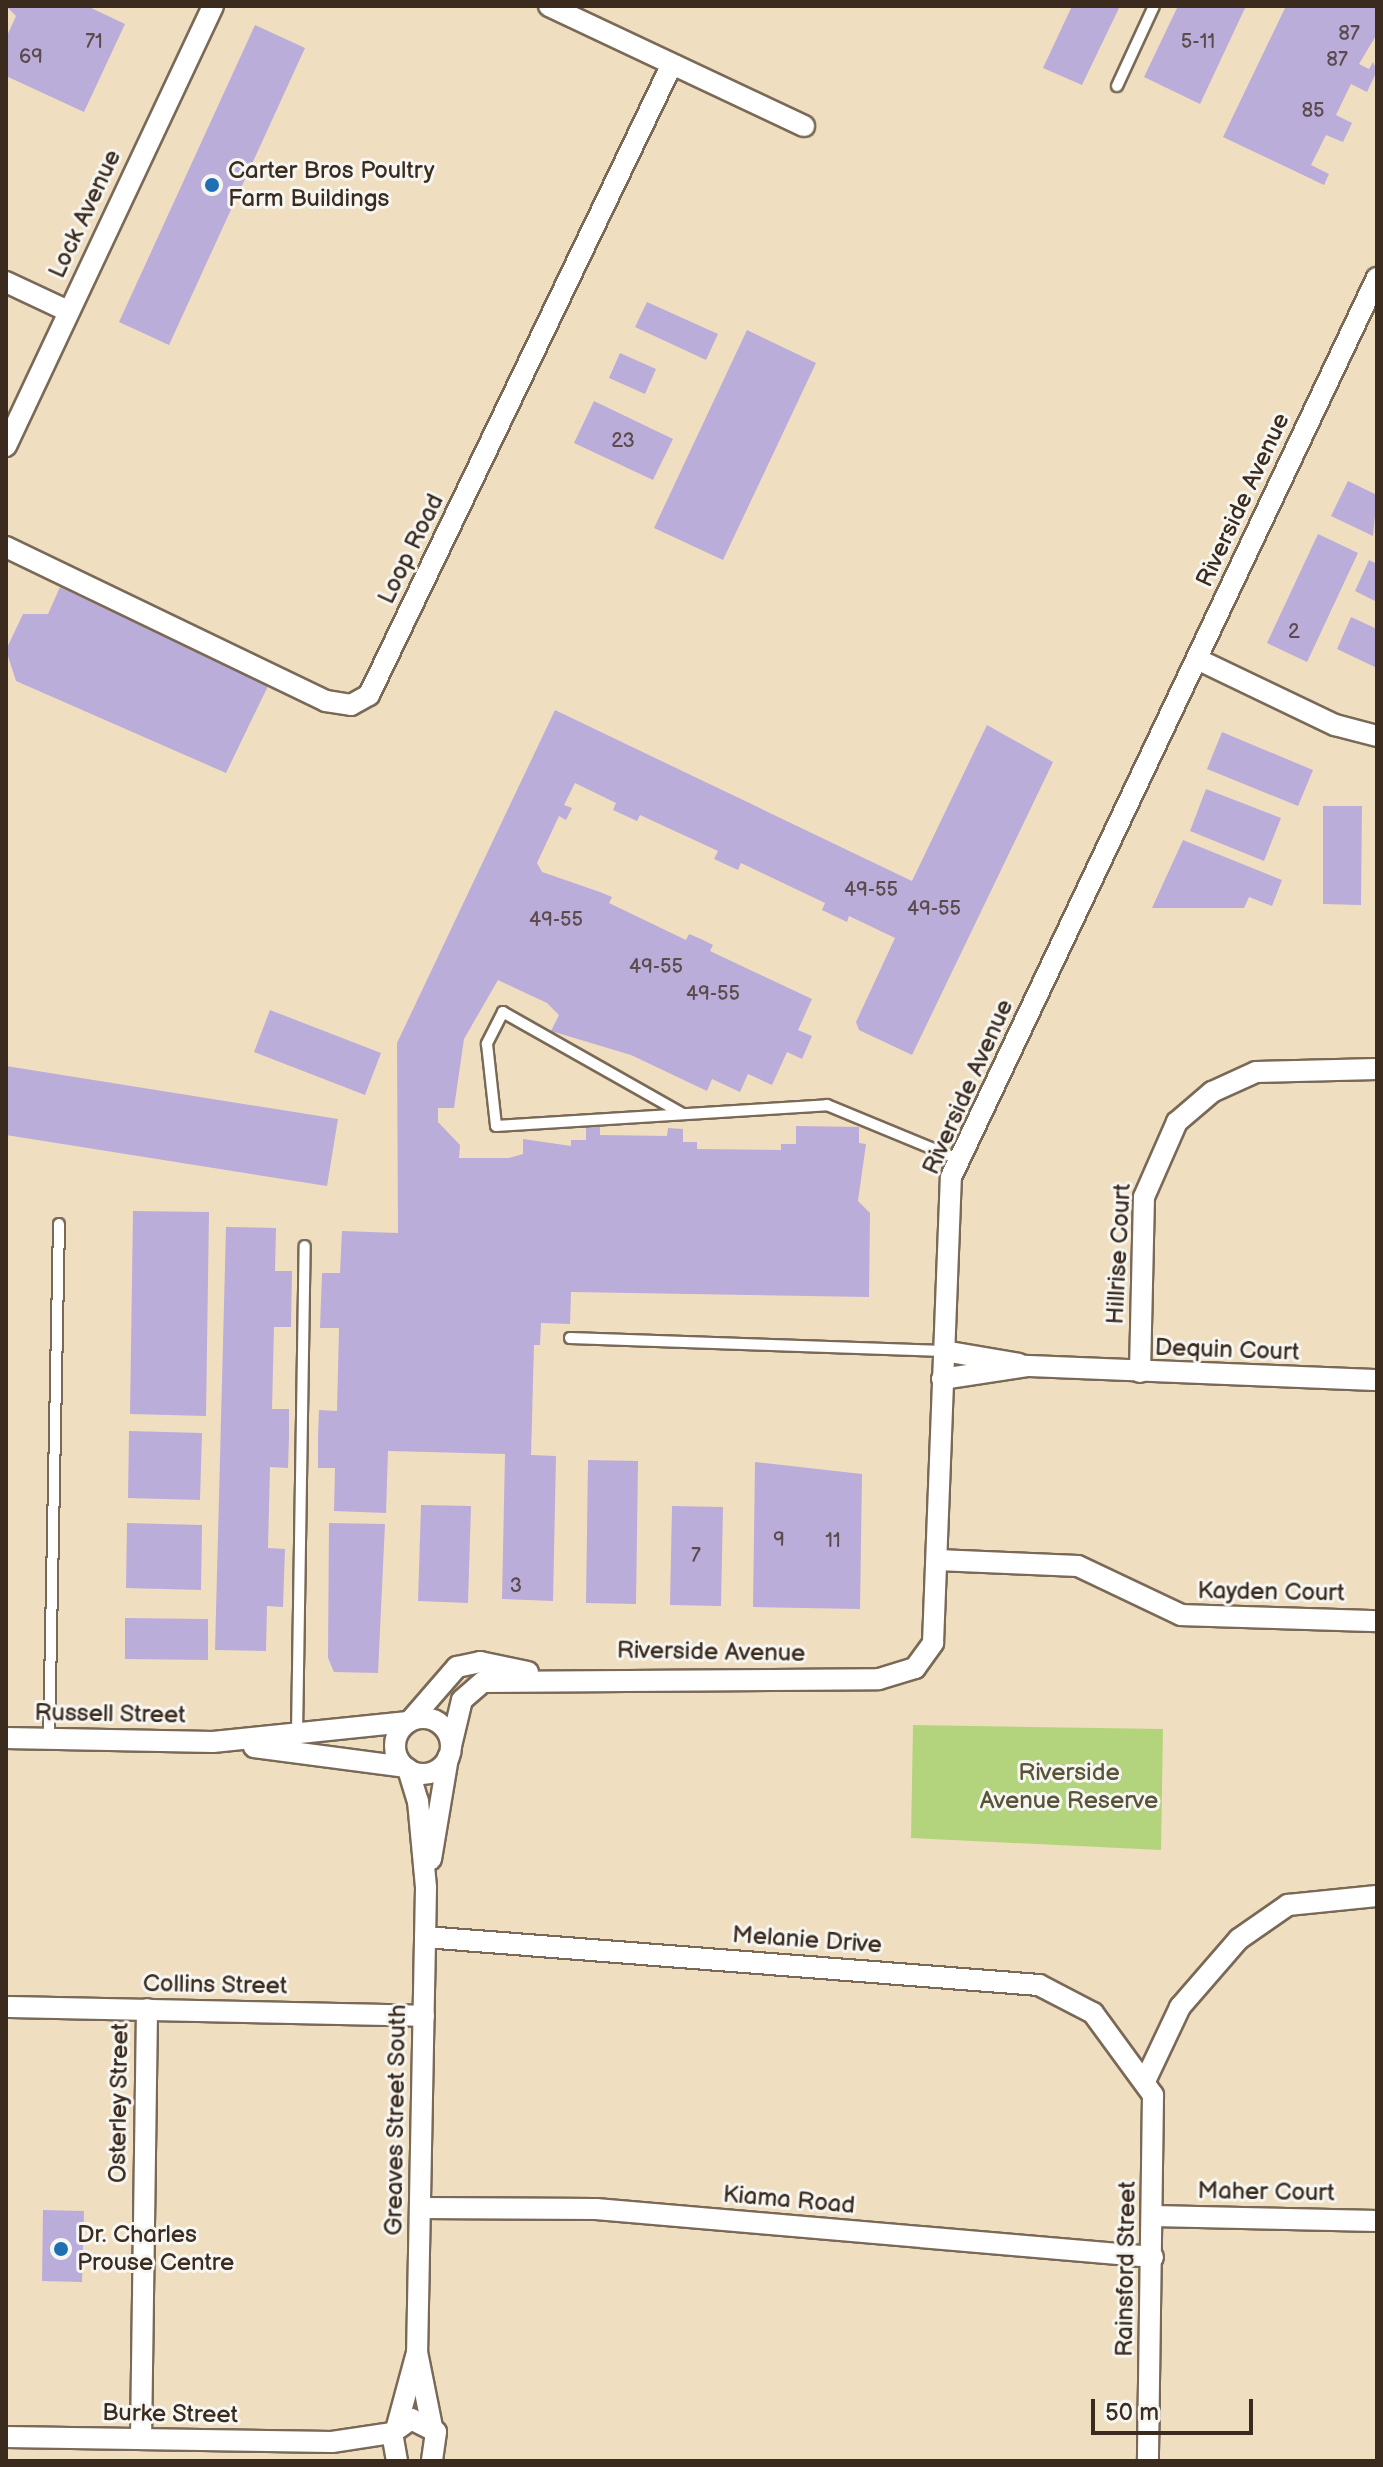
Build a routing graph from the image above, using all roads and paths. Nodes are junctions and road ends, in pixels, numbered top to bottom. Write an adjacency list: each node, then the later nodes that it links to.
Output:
1 (213, 6): 9 (street, Lock Avenue)
2 (549, 6): 4 (street)
3 (1154, 6): 5 (lane)
4 (672, 64): 6 (street); 11 (street, Loop Road)
5 (1117, 86)
6 (804, 126)
7 (1377, 278): 12 (street, Riverside Avenue)
8 (6, 282): 9 (street)
9 (68, 311): 10 (street, Lock Avenue)
10 (6, 446)
11 (6, 547)
12 (1197, 659): 13 (street); 16 (street, Riverside Avenue)
13 (1377, 736)
14 (1377, 1069): 22 (street, Hillrise Court)
15 (683, 1114): 15 (lane); 16 (lane)
16 (958, 1159): 20 (street, Riverside Avenue)
17 (59, 1224): 30 (lane)
18 (305, 1246): 31 (lane)
19 (570, 1338): 20 (lane)
20 (944, 1351): 21 (street, Dequin Court); 23 (street, Riverside Avenue)
21 (1027, 1366): 22 (street, Dequin Court); 23 (street, Dequin Court)
22 (1140, 1372): 24 (street, Dequin Court)
23 (942, 1379): 25 (street, Riverside Avenue)
24 (1377, 1380)
25 (937, 1560): 26 (street, Kayden Court); 27 (street, Riverside Avenue)
26 (1377, 1621)
27 (549, 1676): 28 (street, Riverside Avenue); 32 (street, Riverside Avenue)
28 (409, 1721): 31 (street, Russell Street); 32 (street); 33 (street)
29 (6, 1738): 30 (street, Russell Street)
30 (49, 1739): 31 (street, Russell Street)
31 (297, 1743): 33 (street, Russell Street)
32 (450, 1751): 33 (street); 34 (street, Greaves Street South)
33 (406, 1768): 34 (street, Greaves Street South)
34 (426, 1888): 36 (street, Greaves Street South)
35 (1377, 1896): 40 (street)
36 (425, 1937): 39 (street, Greaves Street South); 40 (street, Melanie Drive)
37 (6, 2007): 38 (street, Collins Street)
38 (147, 2009): 39 (street, Collins Street); 49 (street, Osterley Street)
39 (424, 2016): 41 (street, Greaves Street South)
40 (1146, 2079): 42 (street, Rainsford Street)
41 (420, 2208): 44 (street, Kiama Road); 45 (street, Greaves Street South)
42 (1153, 2216): 43 (street, Maher Court); 44 (street, Rainsford Street)
43 (1377, 2221)
44 (1153, 2257): 53 (street, Rainsford Street)
45 (417, 2352): 46 (street, Greaves Street South); 47 (street, Greaves Street South)
46 (432, 2427): 47 (street, Burke Street); 52 (street, Greaves Street South)
47 (394, 2430): 50 (street, Burke Street); 51 (street, Greaves Street South)
48 (6, 2437): 49 (street, Burke Street)
49 (141, 2439): 50 (street, Burke Street)
50 (332, 2442): 51 (street, Burke Street)
51 (395, 2459)
52 (433, 2461)
53 (1148, 2461)

